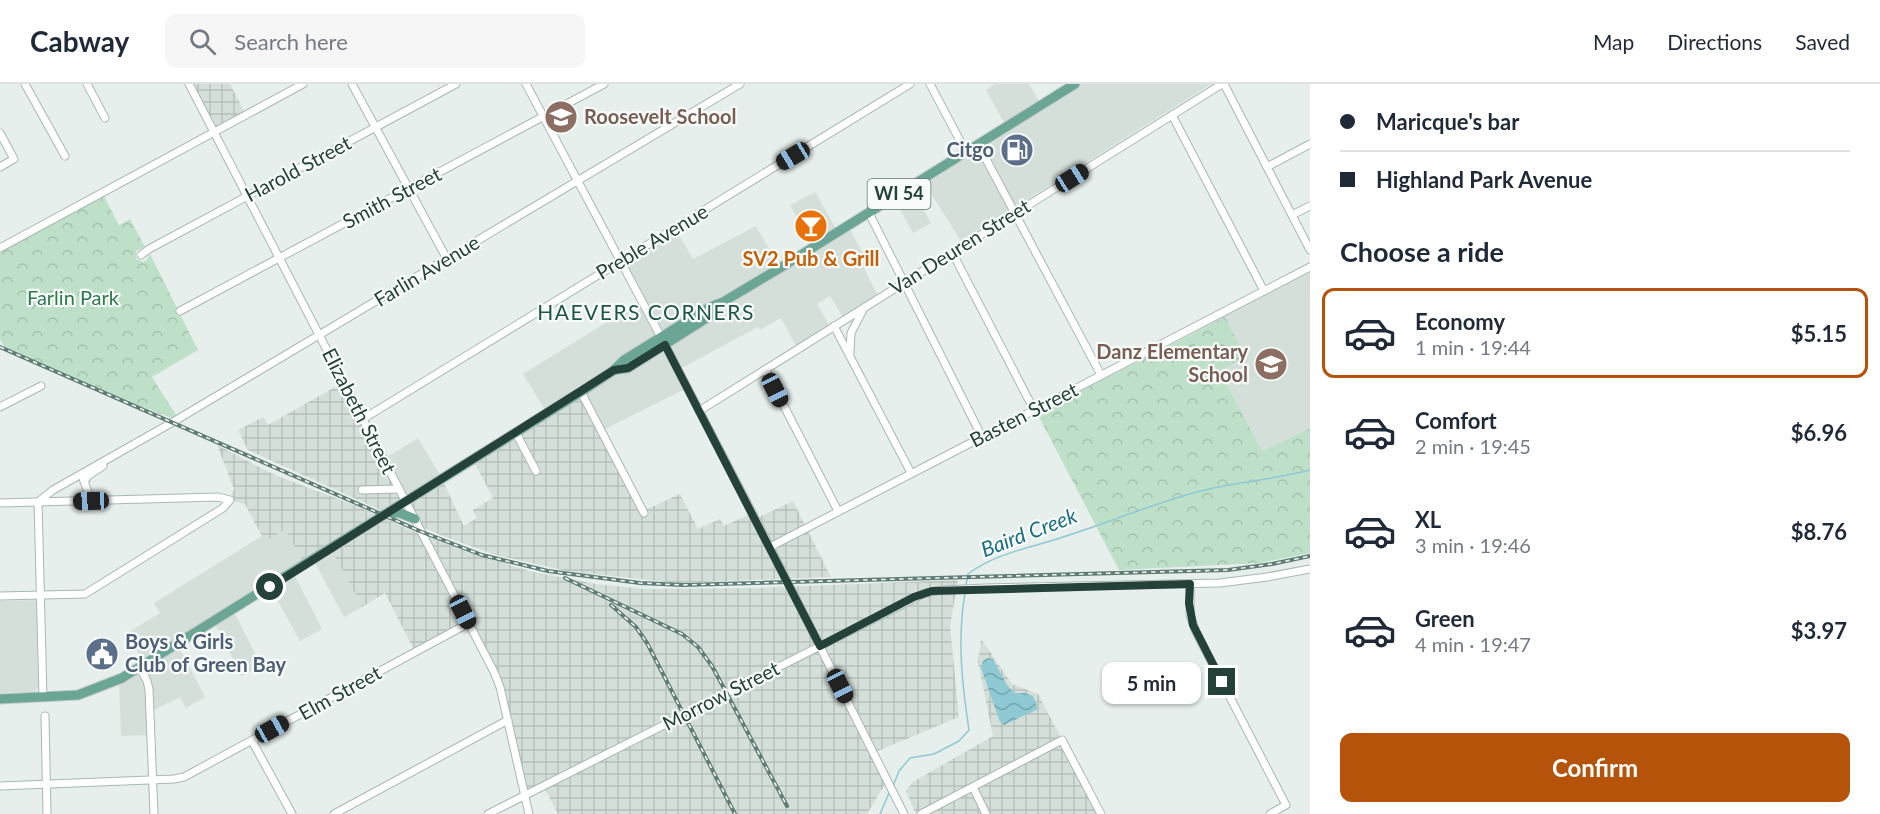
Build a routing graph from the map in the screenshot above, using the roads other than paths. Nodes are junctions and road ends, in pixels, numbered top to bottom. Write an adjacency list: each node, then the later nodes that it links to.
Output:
1 (25, 84): 23 (street)
2 (87, 84): 16 (street)
3 (189, 84): 18 (street, Elizabeth Street)
4 (303, 84): 18 (street)
5 (352, 84): 17 (street)
6 (456, 84): 17 (street, Harold Street)
7 (526, 84): 15 (street)
8 (604, 84): 15 (street, Smith Street)
9 (740, 84): 26 (street, Farlin Avenue)
10 (910, 84): 39 (street, Preble Avenue)
11 (930, 84): 22 (street)
12 (1075, 84): 20 (main road, WI 54)
13 (1223, 84): 14 (street, Van Deuren Street); 24 (street)
14 (1172, 115): 31 (street, Van Deuren Street); 42 (street)
15 (543, 117): 26 (street); 27 (street, Smith Street)
16 (105, 118)
17 (376, 127): 27 (street); 28 (street, Harold Street)
18 (214, 131): 28 (street, Elizabeth Street); 33 (street)
19 (0, 133): 25 (street)
20 (978, 144): 22 (main road, WI 54); 31 (street)
21 (1310, 144): 24 (street)
22 (966, 152): 30 (main road, WI 54)
23 (65, 156)
24 (1267, 166): 32 (street)
25 (0, 167)
26 (578, 181): 38 (street, Farlin Avenue); 39 (street)
27 (409, 189): 37 (street, Smith Street); 38 (street)
28 (248, 196): 36 (street, Harold Street); 37 (street, Elizabeth Street)
29 (1310, 206): 32 (street)
30 (869, 213): 41 (street); 47 (main road, WI 54)
31 (1016, 213): 35 (street, Van Deuren Street); 50 (street)
32 (1292, 215): 34 (street)
33 (0, 248)
34 (1310, 250)
35 (952, 252): 41 (street, Van Deuren Street); 54 (street)
36 (141, 255)
37 (280, 259): 44 (street, Smith Street); 46 (street, Elizabeth Street)
38 (447, 259): 46 (street, Farlin Avenue)
39 (620, 261): 47 (street); 56 (street, Preble Avenue)
40 (1310, 267): 42 (street, Basten Street)
41 (903, 283): 43 (street, Van Deuren Street); 58 (street)
42 (1264, 291): 50 (street, Basten Street)
43 (869, 304): 45 (street, Van Deuren Street); 48 (street)
44 (180, 311)
45 (834, 326): 48 (street); 49 (street, Van Deuren Street)
46 (319, 335): 56 (street, Elizabeth Street); 61 (street, Farlin Avenue)
47 (663, 341): 52 (main road, WI 54); 55 (street)
48 (852, 361): 60 (street)
49 (765, 369): 55 (street, Van Deuren Street); 68 (street)
50 (1101, 375): 54 (street, Basten Street)
51 (41, 386): 53 (street)
52 (581, 392): 57 (main road, WI 54); 70 (street)
53 (0, 408)
54 (1034, 410): 58 (street, Basten Street)
55 (699, 411): 72 (street)
56 (363, 419): 62 (street, Elizabeth Street)
57 (516, 433): 59 (street); 65 (main road, WI 54)
58 (982, 437): 60 (street, Basten Street)
59 (536, 471)
60 (911, 474): 68 (street, Basten Street)
61 (82, 477): 64 (street); 66 (street, Farlin Avenue)
62 (399, 489): 63 (street); 65 (street, Elizabeth Street)
63 (362, 490)
64 (91, 501): 66 (street); 76 (street)
65 (406, 501): 69 (main road, WI 54); 71 (street, Elizabeth Street)
66 (38, 502): 67 (street); 76 (street)
67 (0, 503)
68 (838, 511): 72 (street, Basten Street)
69 (387, 513): 71 (main road); 79 (main road, WI 54)
70 (644, 513)
71 (415, 519): 77 (street, Elizabeth Street)
72 (770, 547): 78 (street)
73 (1310, 568): 74 (street)
74 (1190, 584): 78 (street, Morrow Street); 100 (street)
75 (0, 596): 76 (street)
76 (41, 596): 80 (street)
77 (469, 623): 83 (street, Elizabeth Street); 84 (street, Elm Street)
78 (820, 646): 89 (street, Morrow Street); 96 (street)
79 (140, 668): 80 (main road, WI 54); 85 (street)
80 (43, 697): 81 (main road, WI 54)
81 (0, 699)
82 (45, 716): 86 (street)
83 (508, 720): 89 (street, Elizabeth Street); 93 (street)
84 (252, 741): 85 (street, Elm Street); 92 (street)
85 (153, 780): 86 (street, Elm Street); 91 (street)
86 (46, 783): 87 (street, Elm Street); 90 (street)
87 (0, 786)
88 (972, 788): 97 (street); 98 (street); 99 (street)
89 (525, 795): 94 (street, Morrow Street); 95 (street, Elizabeth Street)
90 (47, 814)
91 (154, 814)
92 (292, 814)
93 (334, 814)
94 (489, 814)
95 (529, 814)
96 (904, 814)
97 (921, 814)
98 (986, 814)
99 (1101, 814)
100 (1270, 814)

